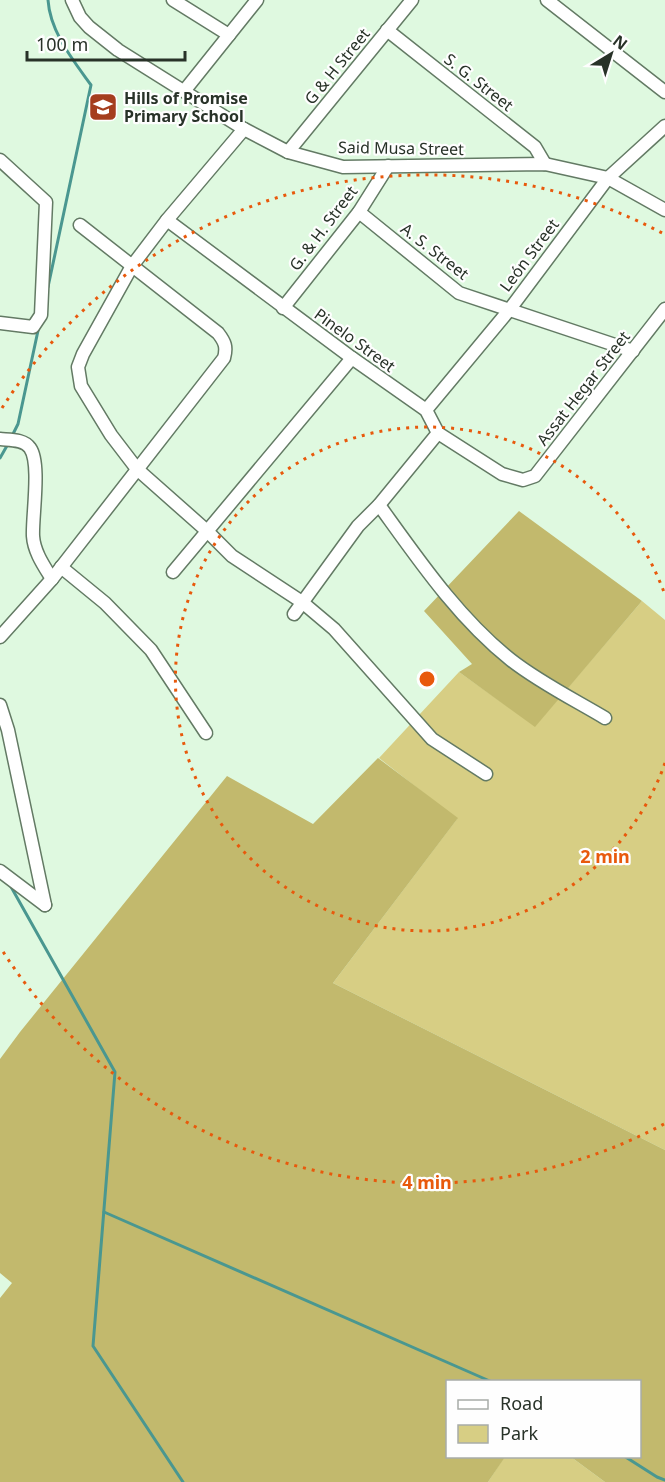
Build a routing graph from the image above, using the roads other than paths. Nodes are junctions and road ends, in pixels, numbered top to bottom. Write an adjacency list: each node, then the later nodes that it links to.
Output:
1 (72, 0): 8 (street, Said Musa Street)
2 (173, 0): 7 (street)
3 (257, 0): 7 (street)
4 (412, 0): 6 (street, G & H Street)
5 (547, 0): 9 (street)
6 (387, 30): 12 (street, G & H Street); 14 (street, S. G. Street)
7 (230, 35): 8 (street)
8 (185, 90): 11 (street, Said Musa Street)
9 (665, 92)
10 (665, 126): 16 (street, León Street)
11 (244, 129): 12 (street, Said Musa Street); 19 (street)
12 (288, 152): 15 (street, Said Musa Street)
13 (0, 160): 25 (street)
14 (545, 164): 15 (street, Said Musa Street); 16 (street, Said Musa Street)
15 (388, 166): 18 (street, G. & H. Street)
16 (608, 178): 17 (street, Said Musa Street); 23 (street, León Street)
17 (665, 210)
18 (359, 212): 22 (street, G. & H. Street); 23 (street, A. S. Street)
19 (167, 220): 21 (street); 22 (street, Pinelo Street)
20 (80, 225): 21 (street)
21 (132, 266): 31 (street); 31 (street)
22 (283, 308): 27 (street, Pinelo Street)
23 (510, 309): 26 (street, A. S. Street); 28 (street, León Street)
24 (665, 309): 26 (street, Assat Hegar Street)
25 (0, 323)
26 (633, 351): 32 (street, Assat Hegar Street)
27 (351, 358): 28 (street, Pinelo Street); 34 (street)
28 (426, 410): 29 (street, Pinelo Street)
29 (438, 433): 32 (street, Pinelo Street); 33 (street)
30 (0, 439): 37 (street)
31 (137, 469): 34 (street); 35 (street)
32 (523, 480)
33 (379, 505): 38 (street); 42 (street)
34 (207, 531): 36 (street); 38 (street)
35 (61, 567): 37 (street); 43 (street)
36 (173, 572)
37 (52, 579): 40 (street)
38 (302, 602): 39 (street); 44 (street)
39 (294, 614)
40 (0, 637)
41 (0, 705): 45 (street)
42 (605, 718)
43 (206, 733)
44 (486, 774)
45 (0, 871)

